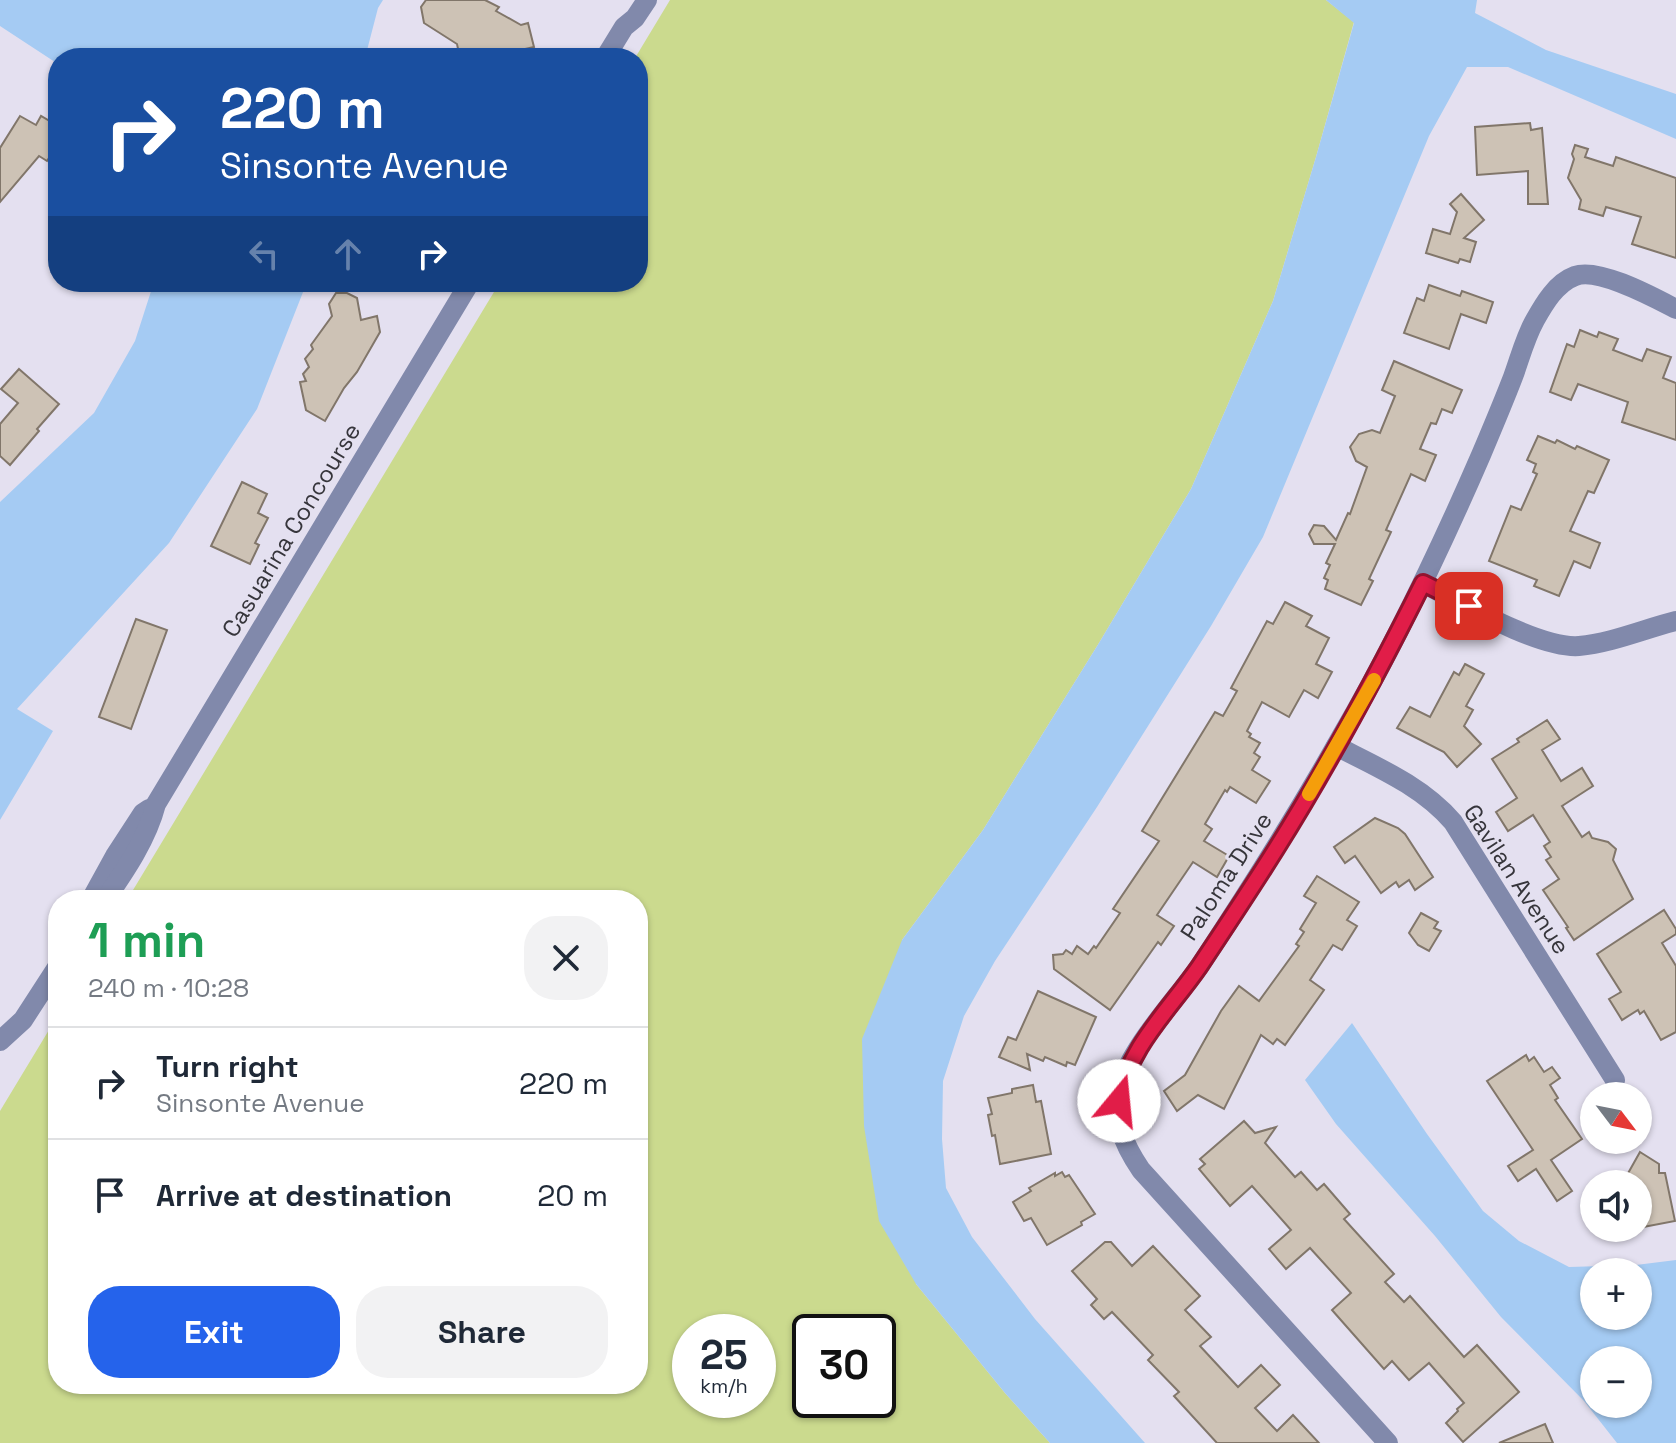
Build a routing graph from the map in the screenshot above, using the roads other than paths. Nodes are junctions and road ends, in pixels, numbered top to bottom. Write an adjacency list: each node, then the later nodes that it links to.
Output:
1 (632, 0): 3 (street)
2 (647, 0): 3 (street)
3 (624, 27): 4 (street)
4 (611, 48)
5 (464, 292): 10 (street, Casuarina Concourse)
6 (1676, 309): 7 (street, Paloma Drive)
7 (1423, 583): 8 (street); 9 (street, Paloma Drive)
8 (1676, 621)
9 (1336, 746): 15 (street, Gavilan Avenue); 16 (street, Paloma Drive)
10 (156, 804): 11 (street, Casuarina Concourse); 12 (street, Casuarina Concourse)
11 (97, 890)
12 (111, 890)
13 (48, 981): 14 (street)
14 (0, 1041)
15 (1615, 1080)
16 (1388, 1443)

